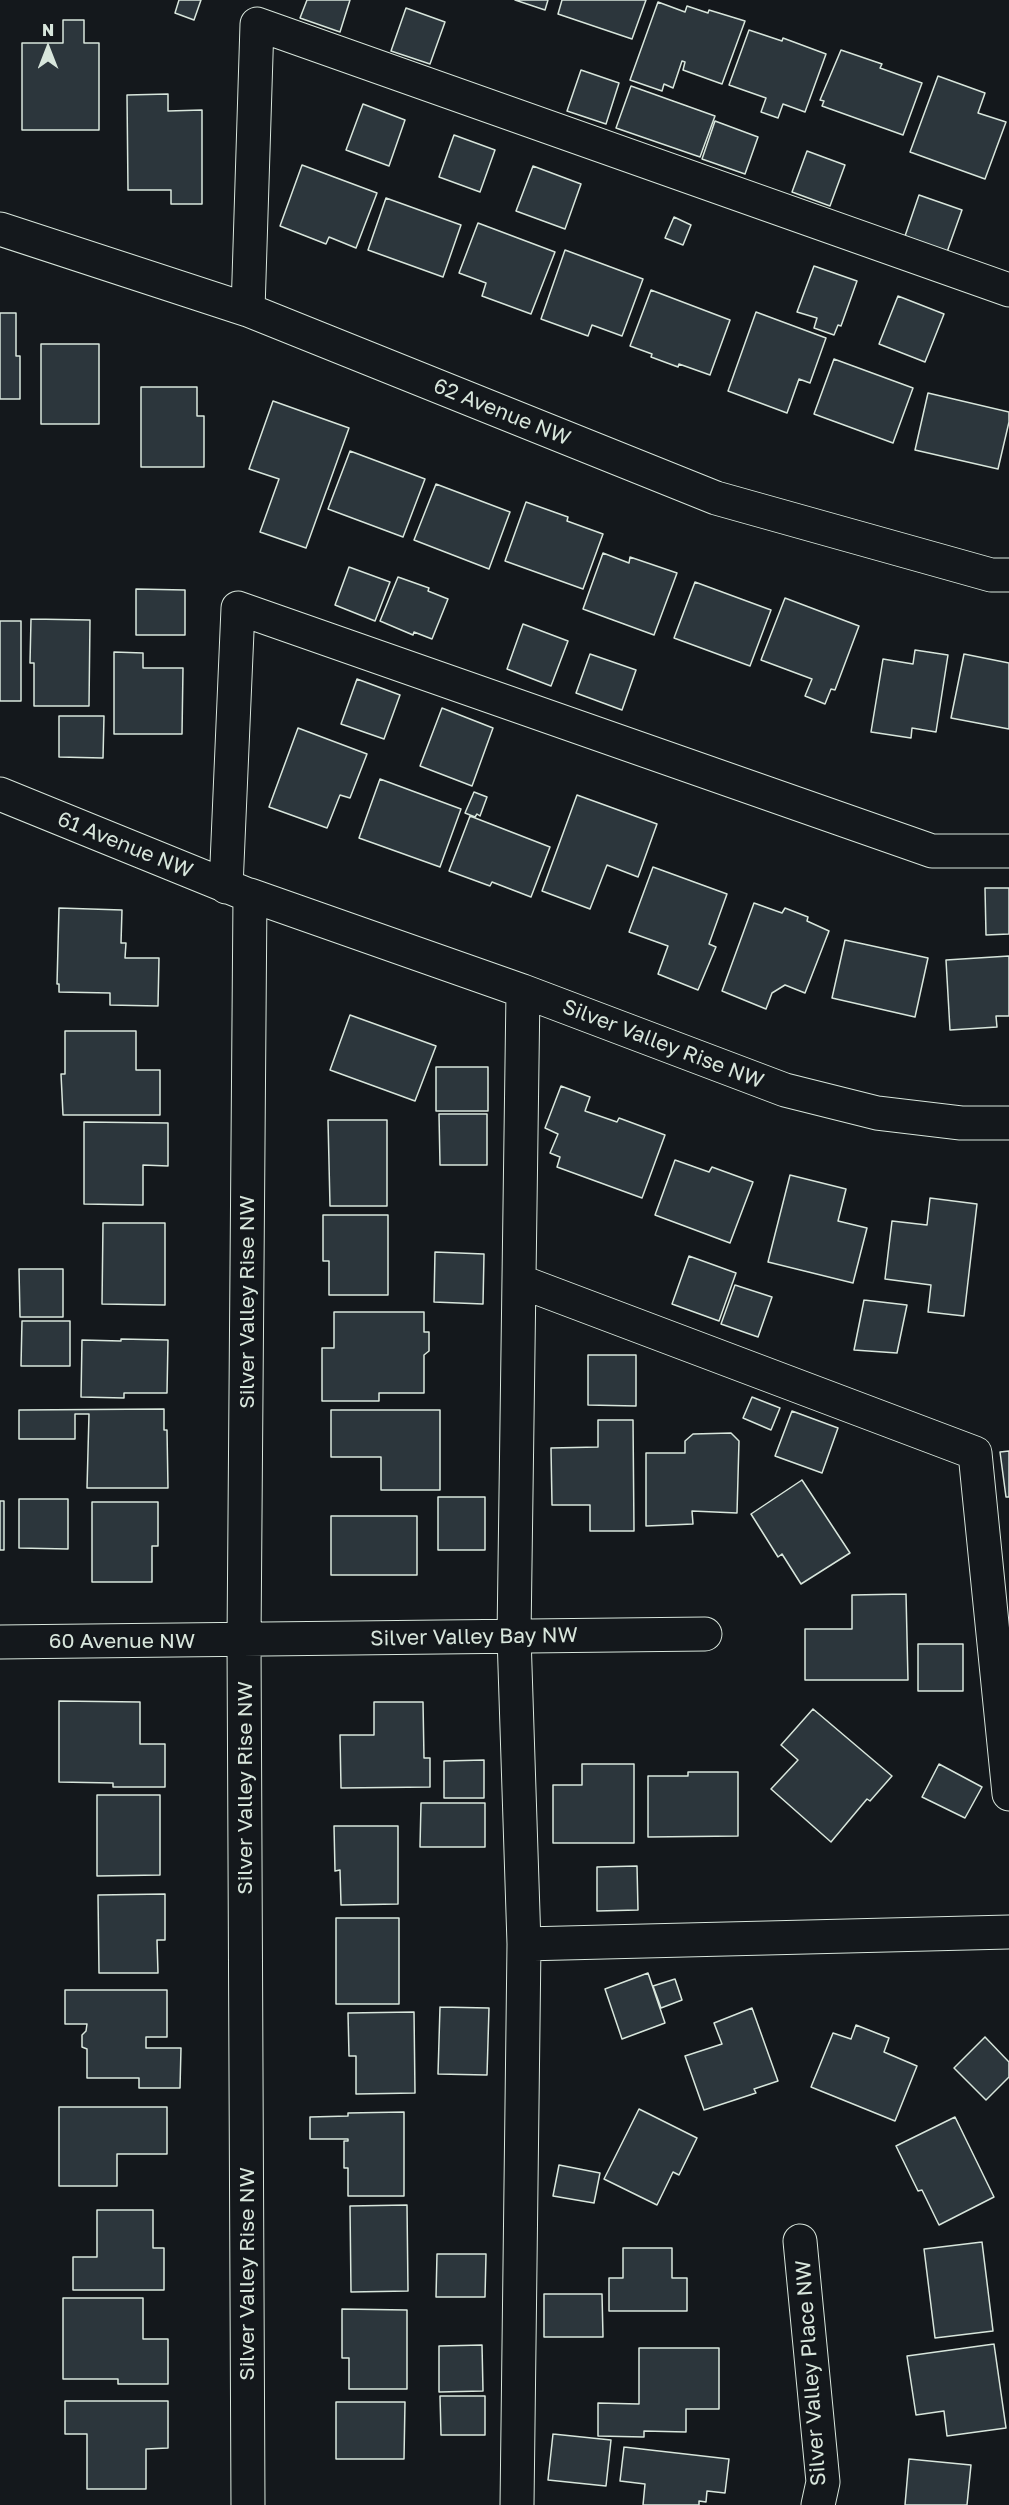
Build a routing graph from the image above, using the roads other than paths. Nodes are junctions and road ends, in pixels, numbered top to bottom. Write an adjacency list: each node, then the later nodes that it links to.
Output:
1 (0, 229): 3 (street, 62 Avenue NW)
2 (1009, 290): 3 (street)
3 (248, 310): 4 (street, 62 Avenue NW)
4 (1009, 574)
5 (0, 794): 7 (street, 61 Avenue NW)
6 (1009, 851): 7 (street)
7 (238, 891): 8 (street, Silver Valley Rise NW); 13 (street, Silver Valley Rise NW)
8 (523, 991): 9 (street, Silver Valley Rise NW); 10 (street)
9 (1009, 1123)
10 (519, 1281): 12 (street); 15 (street)
11 (705, 1634): 12 (street, Silver Valley Bay NW)
12 (514, 1636): 13 (street, Silver Valley Bay NW); 17 (street)
13 (244, 1641): 14 (street, 60 Avenue NW); 19 (street, Silver Valley Rise NW)
14 (0, 1642)
15 (1009, 1794)
16 (1009, 1932): 17 (street)
17 (524, 1944): 20 (street)
18 (800, 2241): 21 (street, Silver Valley Place NW)
19 (248, 2505)
20 (517, 2505)
21 (818, 2505)

